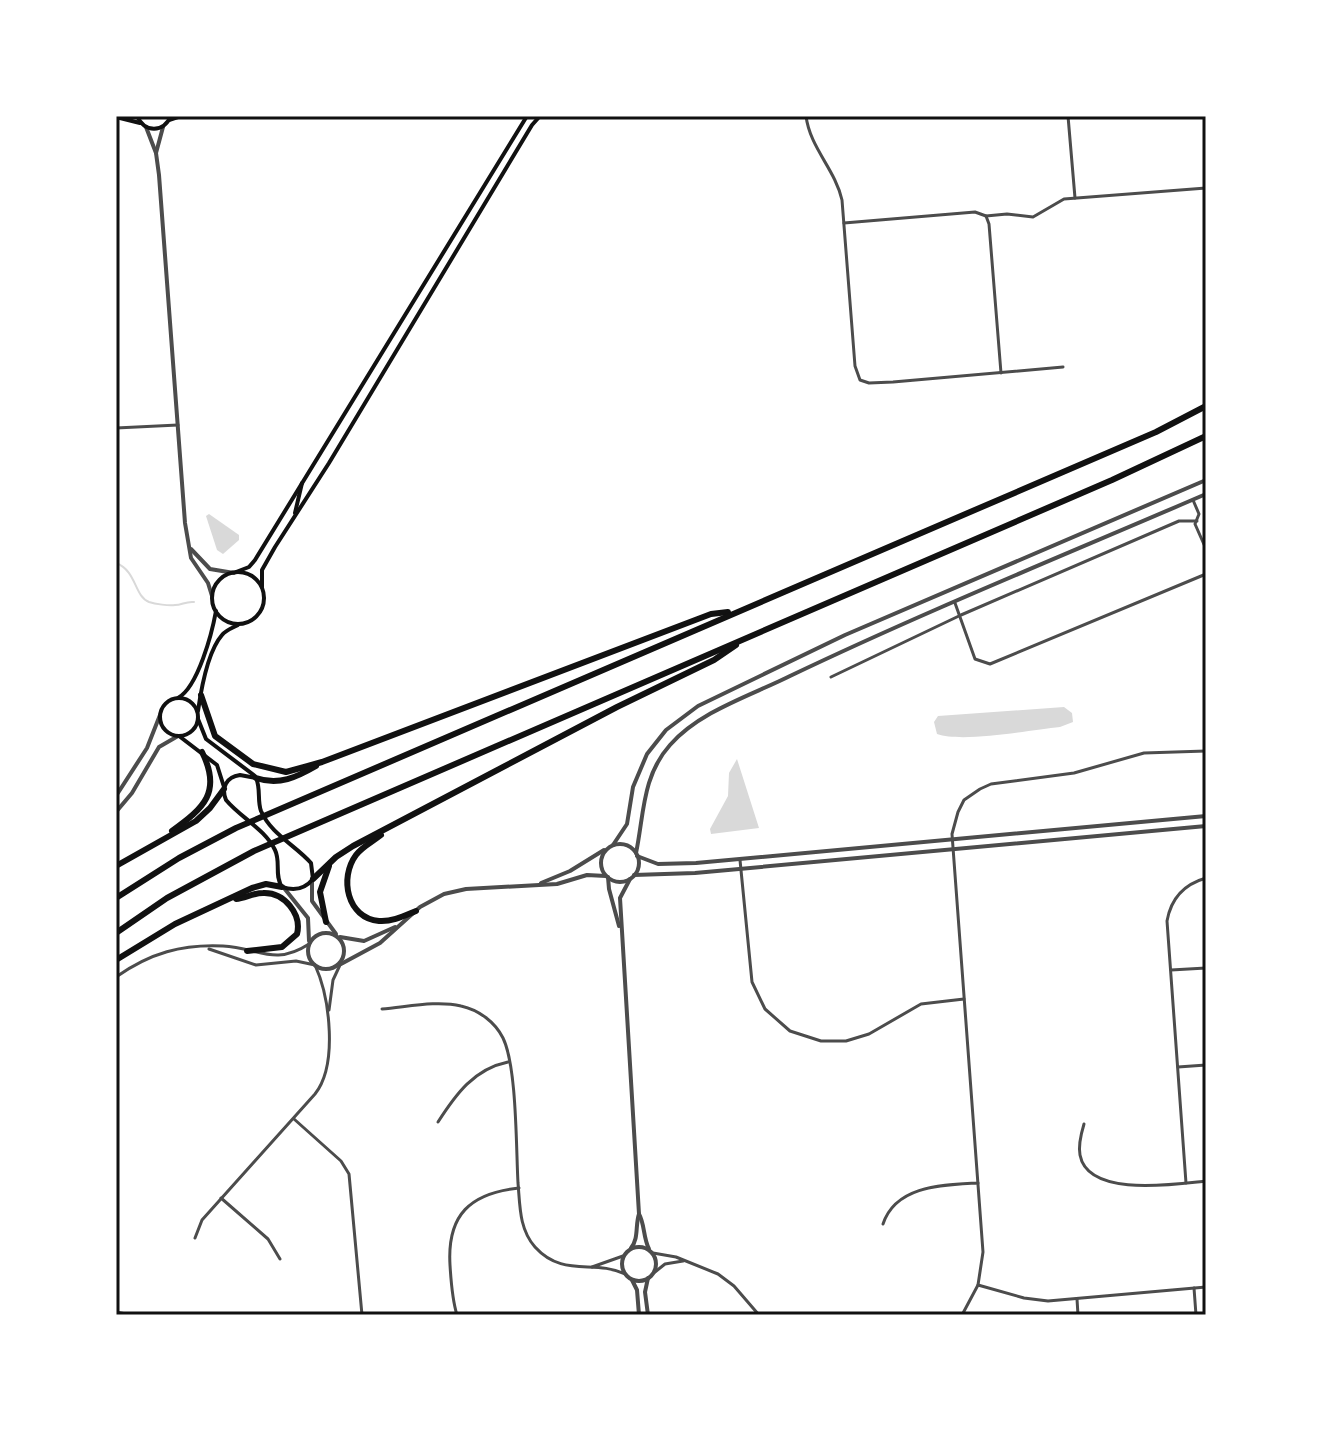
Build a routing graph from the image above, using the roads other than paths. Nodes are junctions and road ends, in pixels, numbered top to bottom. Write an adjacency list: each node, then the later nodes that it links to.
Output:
1 (137, 116): 9 (main road)
2 (181, 116): 8 (main road)
3 (527, 116): 19 (main road)
4 (540, 116): 20 (main road)
5 (806, 116): 16 (street)
6 (1068, 116): 14 (street)
7 (116, 117): 9 (main road)
8 (170, 118): 11 (main road)
9 (140, 123): 10 (main road)
10 (146, 127): 11 (main road); 12 (street)
11 (163, 127): 12 (street)
12 (156, 153): 22 (street)
13 (1206, 188): 14 (street)
14 (1075, 198): 15 (street)
15 (986, 216): 16 (street); 18 (street)
16 (844, 223): 18 (street)
17 (1063, 367): 18 (street)
18 (1001, 373)
19 (360, 386): 20 (main road); 26 (main road)
20 (371, 392): 30 (main road)
21 (1206, 406): 41 (highway)
22 (178, 425): 23 (street); 33 (street)
23 (116, 428)
24 (1206, 436): 44 (highway)
25 (1206, 480): 63 (street)
26 (302, 481): 30 (main road); 35 (main road)
27 (1206, 494): 28 (street)
28 (1193, 500): 29 (street); 39 (street)
29 (1199, 514): 31 (street); 32 (street)
30 (296, 515): 37 (main road)
31 (1206, 515)
32 (1197, 521): 34 (street); 42 (street)
33 (190, 548): 35 (street); 38 (street)
34 (1206, 549)
35 (235, 572): 37 (main road); 38 (main road)
36 (1206, 574): 42 (street)
37 (262, 587): 43 (main road)
38 (212, 596): 40 (main road)
39 (955, 603): 42 (street); 64 (street)
40 (216, 611): 43 (main road); 47 (main road)
41 (737, 611): 53 (highway); 75 (highway)
42 (961, 615): 45 (street)
43 (240, 624): 46 (main road)
44 (749, 637): 59 (highway); 81 (highway)
45 (831, 677)
46 (201, 695): 49 (main road); 53 (highway)
47 (176, 699): 48 (main road); 49 (main road)
48 (160, 715): 50 (main road); 56 (street)
49 (198, 717): 50 (main road); 54 (main road)
50 (178, 736): 52 (main road); 57 (street)
51 (1206, 751): 62 (street)
52 (202, 752): 55 (main road); 61 (highway)
53 (322, 762): 54 (highway)
54 (256, 778): 55 (main road); 72 (main road)
55 (224, 789): 61 (highway); 74 (main road)
56 (116, 796)
57 (116, 812)
58 (1206, 816): 62 (street)
59 (396, 823): 66 (highway); 77 (highway)
60 (1206, 826): 62 (street)
61 (163, 838): 67 (highway)
62 (953, 845): 65 (street); 68 (street); 92 (street)
63 (611, 846): 64 (street); 69 (street); 73 (street)
64 (637, 854): 65 (street); 70 (street)
65 (740, 859): 68 (street)
66 (332, 860): 72 (highway); 78 (highway)
67 (116, 866)
68 (740, 869): 70 (street); 92 (street)
69 (607, 876): 70 (street); 73 (street); 80 (street)
70 (632, 877): 80 (street)
71 (1206, 878): 90 (street)
72 (312, 880): 74 (main road); 78 (street)
73 (541, 883): 77 (street)
74 (283, 888): 76 (highway); 83 (street)
75 (116, 898)
76 (225, 901): 85 (highway); 86 (highway)
77 (416, 911): 79 (street)
78 (326, 922): 82 (street)
79 (398, 926): 82 (street); 87 (street)
80 (620, 928): 106 (street)
81 (116, 933)
82 (338, 936): 83 (street); 87 (street)
83 (309, 944): 85 (street); 88 (street)
84 (205, 948): 85 (street); 88 (street); 91 (street)
85 (247, 951)
86 (116, 960)
87 (340, 964): 88 (street); 94 (street)
88 (315, 965): 94 (street)
89 (1206, 968): 90 (street)
90 (1171, 970): 97 (street)
91 (116, 977)
92 (964, 999): 102 (street)
93 (382, 1009): 95 (street)
94 (329, 1010): 98 (street)
95 (509, 1062): 99 (street); 104 (street)
96 (1206, 1065): 97 (street)
97 (1177, 1067): 103 (street)
98 (293, 1118): 105 (street); 125 (street)
99 (438, 1122)
100 (1084, 1124): 103 (street)
101 (1206, 1181): 103 (street)
102 (978, 1183): 107 (street); 119 (street)
103 (1186, 1183)
104 (519, 1188): 114 (street); 126 (street)
105 (221, 1198): 108 (street); 112 (street)
106 (639, 1214): 109 (street); 110 (street)
107 (883, 1224)
108 (195, 1238)
109 (631, 1248): 110 (street); 111 (street)
110 (651, 1251): 113 (street); 115 (street)
111 (623, 1256): 114 (street); 116 (street)
112 (280, 1259)
113 (683, 1261): 115 (street); 129 (street)
114 (592, 1267): 116 (street)
115 (655, 1272): 117 (street)
116 (625, 1274): 118 (street)
117 (648, 1278): 118 (street); 128 (street)
118 (632, 1280): 127 (street)
119 (978, 1285): 122 (street); 130 (street)
120 (1206, 1287): 121 (street)
121 (1194, 1288): 122 (street); 132 (street)
122 (1077, 1299): 131 (street)
123 (119, 1313): 124 (street)
124 (131, 1315)
125 (362, 1315)
126 (457, 1315)
127 (639, 1315)
128 (648, 1315)
129 (759, 1315)
130 (962, 1315)
131 (1078, 1315)
132 (1196, 1315)

